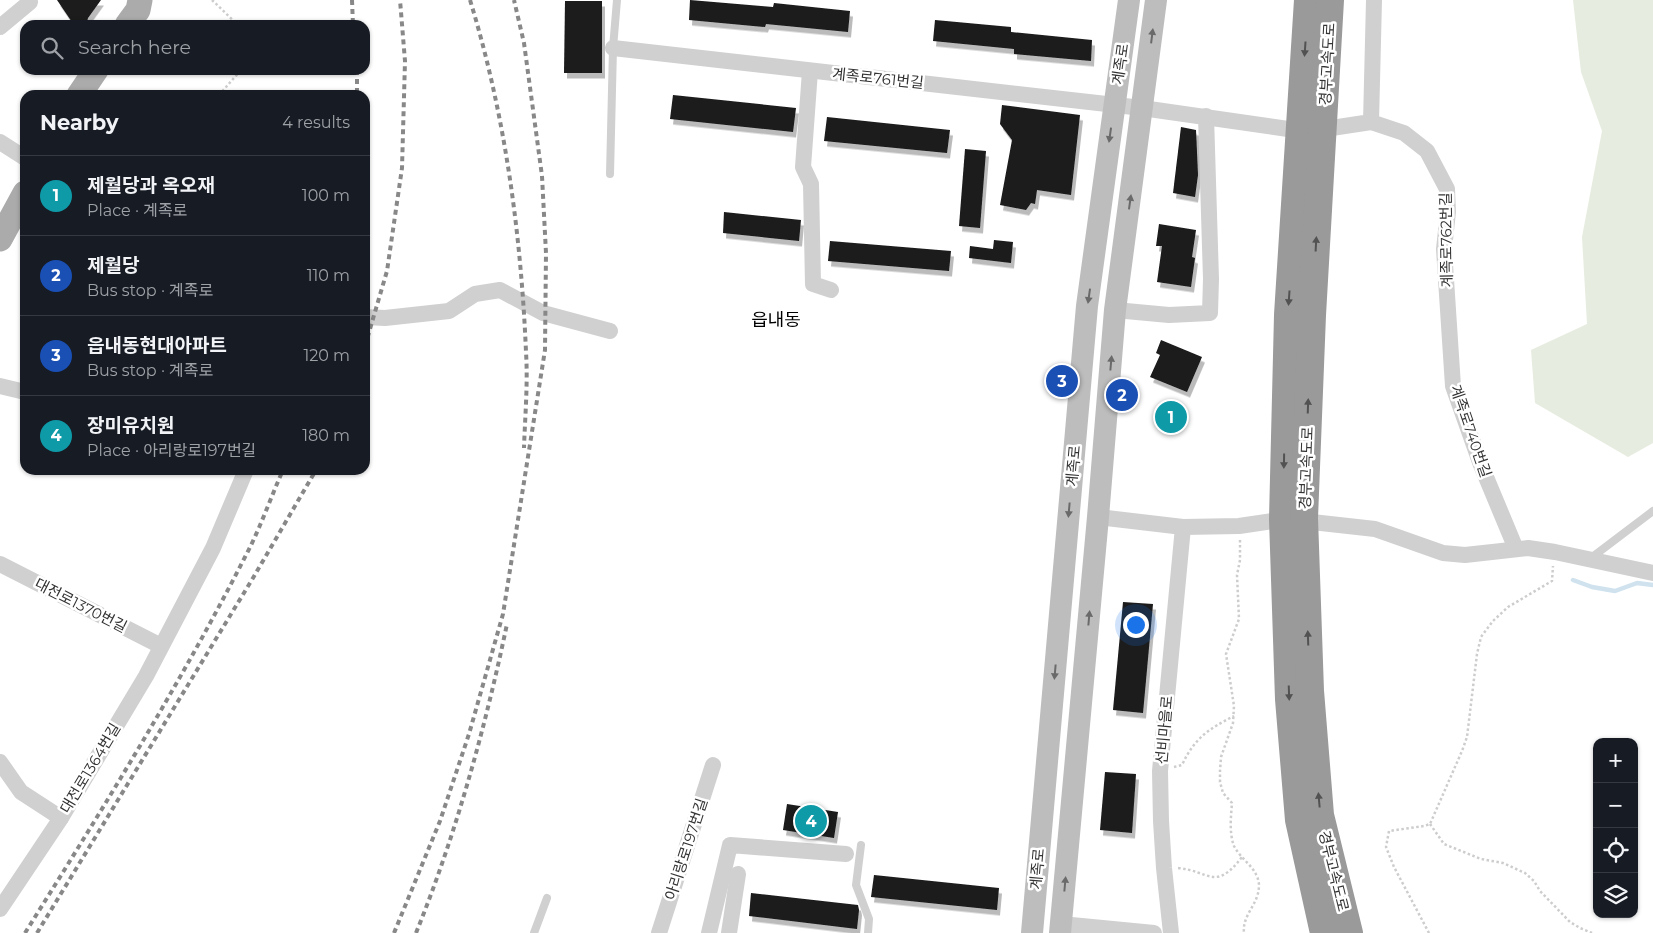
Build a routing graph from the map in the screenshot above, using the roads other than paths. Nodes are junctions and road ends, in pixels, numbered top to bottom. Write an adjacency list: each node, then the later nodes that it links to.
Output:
1 (617, 0): 9 (lane)
2 (1129, 0): 13 (main road, 계족로)
3 (1156, 0): 14 (main road, 계족로, one-way to 3)
4 (1308, 0): 61 (highway, 경부고속도로, one-way to 61)
5 (1330, 0): 62 (highway, 경부고속도로, one-way to 5)
6 (1374, 0): 16 (street)
7 (30, 2): 8 (street)
8 (0, 27)
9 (613, 48): 10 (street, 계족로761번길); 21 (lane)
10 (810, 70): 13 (street, 계족로761번길); 24 (street)
11 (93, 75): 12 (main road)
12 (84, 90)
13 (1114, 105): 14 (street, 계족로761번길); 58 (main road, 계족로, one-way to 58)
14 (1142, 108): 15 (street); 26 (main road, 계족로, one-way to 14)
15 (1206, 116): 17 (street); 26 (street)
16 (1371, 122): 18 (street, 계족로762번길); 25 (street, 계족로762번길)
17 (1288, 129)
18 (1325, 129)
19 (0, 142): 20 (street)
20 (20, 155)
21 (610, 174)
22 (20, 202): 23 (main road)
23 (0, 239)
24 (831, 290)
25 (1447, 308): 37 (street, 계족로740번길)
26 (1115, 310): 33 (main road, 계족로, one-way to 26)
27 (370, 317): 28 (street)
28 (610, 331)
29 (0, 386): 30 (street)
30 (20, 391)
31 (244, 475): 41 (street, 대전로1364번길)
32 (1653, 511): 38 (lane)
33 (1098, 517): 36 (street); 52 (main road, 계족로, one-way to 33)
34 (1273, 521): 36 (street)
35 (1312, 522): 37 (street)
36 (1183, 527): 60 (street, 선비마을로)
37 (1516, 549): 38 (street)
38 (1589, 559): 40 (street)
39 (0, 564): 41 (street, 대전로1370번길)
40 (1653, 573)
41 (161, 646): 46 (street, 대전로1364번길)
42 (0, 762): 45 (street, 대전로1364번길)
43 (713, 765): 54 (street, 아리랑로197번길)
44 (0, 778): 45 (street)
45 (20, 792): 46 (street, 대전로1364번길)
46 (61, 818): 51 (street)
47 (861, 844): 57 (lane)
48 (846, 854): 55 (street)
49 (738, 874): 56 (street)
50 (547, 898): 53 (lane)
51 (0, 909)
52 (1061, 929): 59 (street)
53 (534, 933)
54 (659, 933)
55 (709, 933)
56 (729, 933)
57 (868, 933)
58 (1032, 933)
59 (1154, 933)
60 (1172, 933)
61 (1324, 933)
62 (1349, 933)

